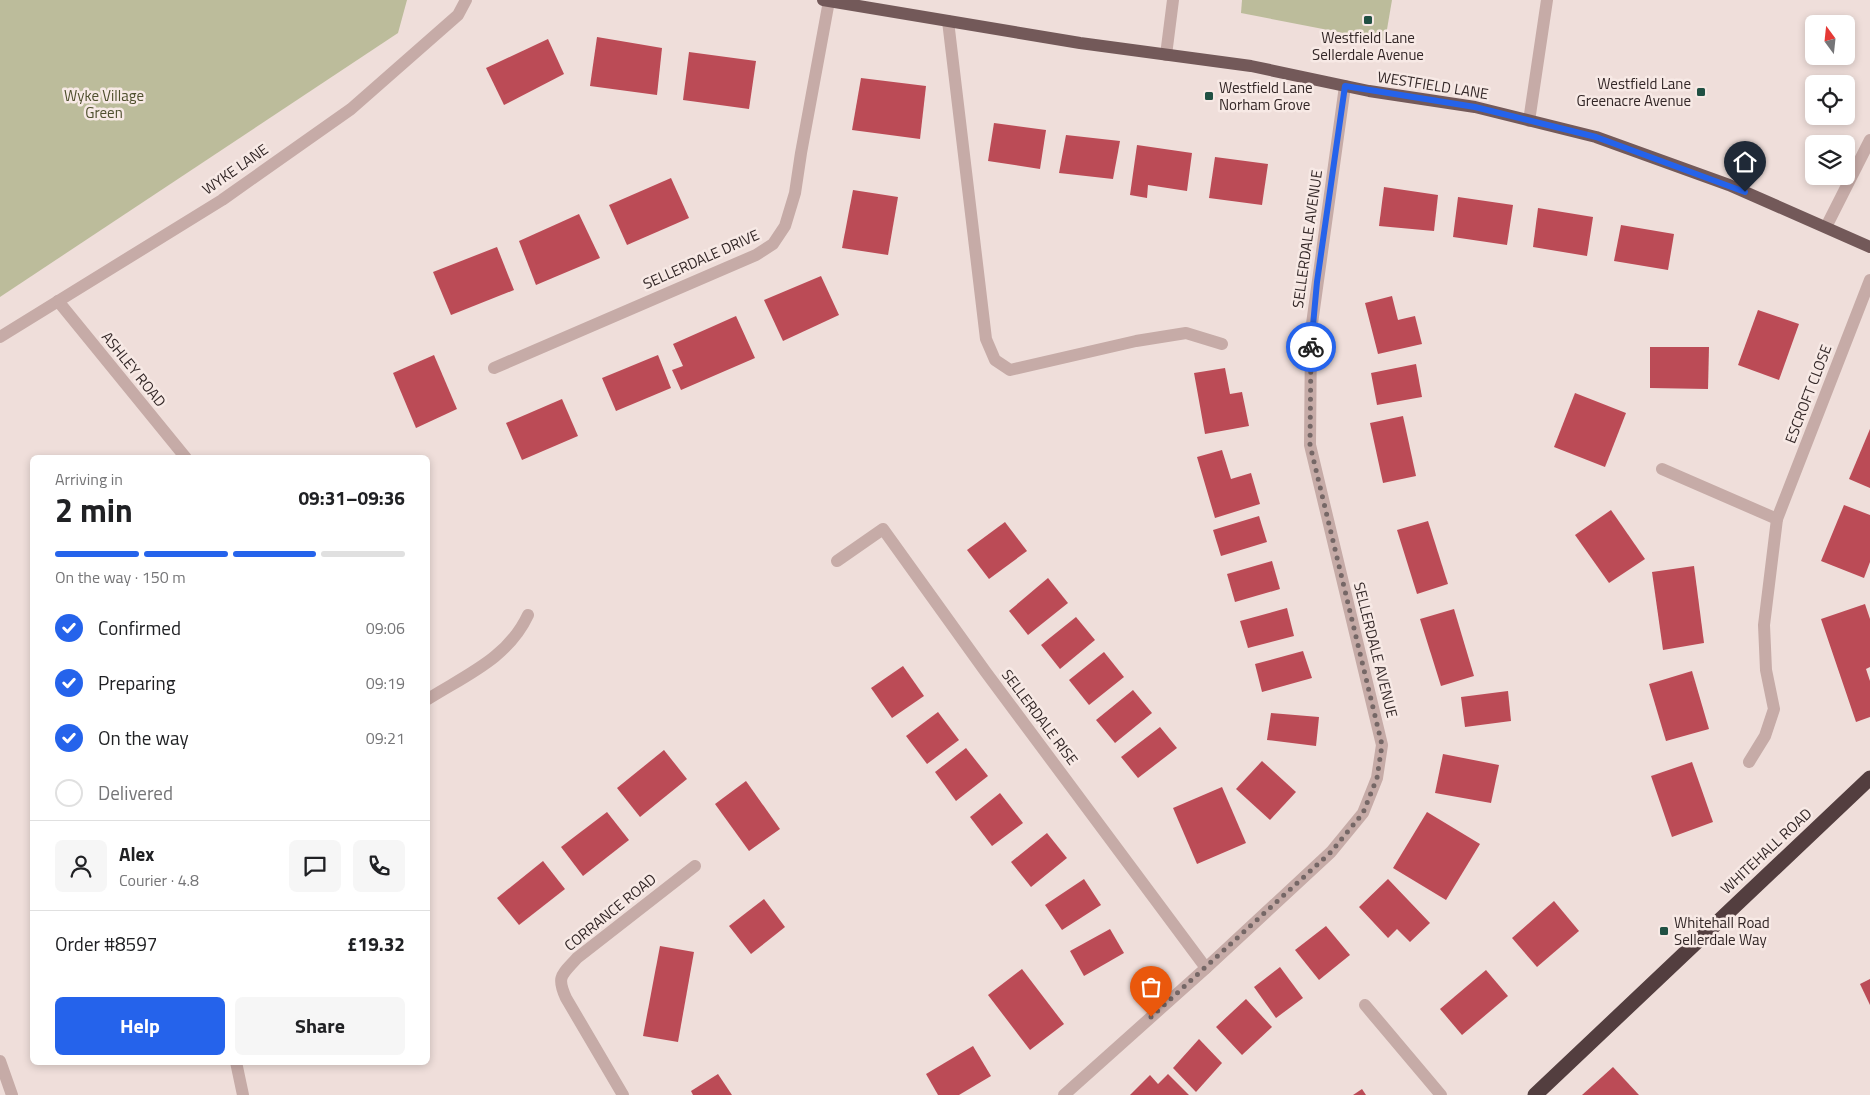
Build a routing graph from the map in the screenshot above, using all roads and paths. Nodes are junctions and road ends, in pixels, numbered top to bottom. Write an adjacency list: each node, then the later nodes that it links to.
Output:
1 (466, 0): 13 (street, WYKE LANE)
2 (826, 0): 5 (main road, WESTFIELD LANE); 16 (street, SELLERDALE DRIVE)
3 (1173, 0): 6 (street)
4 (1547, 0): 8 (street)
5 (948, 21): 6 (main road, WESTFIELD LANE); 15 (street)
6 (1166, 55): 7 (main road, WESTFIELD LANE)
7 (1345, 86): 8 (main road, WESTFIELD LANE); 26 (street, SELLERDALE AVENUE)
8 (1529, 121): 10 (main road, WESTFIELD LANE)
9 (1870, 140): 10 (street)
10 (1826, 227): 11 (main road, WESTFIELD LANE)
11 (1870, 247)
12 (1870, 280): 19 (street, ESCROFT CLOSE)
13 (58, 301): 14 (street, WYKE LANE); 17 (street, ASHLEY ROAD)
14 (0, 337)
15 (1222, 344)
16 (494, 368)
17 (184, 455)
18 (1662, 469): 19 (street)
19 (1777, 519): 23 (street, ESCROFT CLOSE)
20 (837, 562): 26 (street, SELLERDALE RISE)
21 (528, 615): 22 (street)
22 (430, 698)
23 (1749, 762)
24 (1870, 778): 35 (highway, WHITEHALL ROAD)
25 (695, 866): 32 (street, CORRANCE ROAD)
26 (1206, 968): 33 (street, SELLERDALE AVENUE)
27 (1365, 1005): 34 (street)
28 (0, 1062): 30 (street)
29 (237, 1065): 31 (street)
30 (12, 1095)
31 (243, 1095)
32 (624, 1095)
33 (1064, 1095)
34 (1441, 1095)
35 (1535, 1095)

